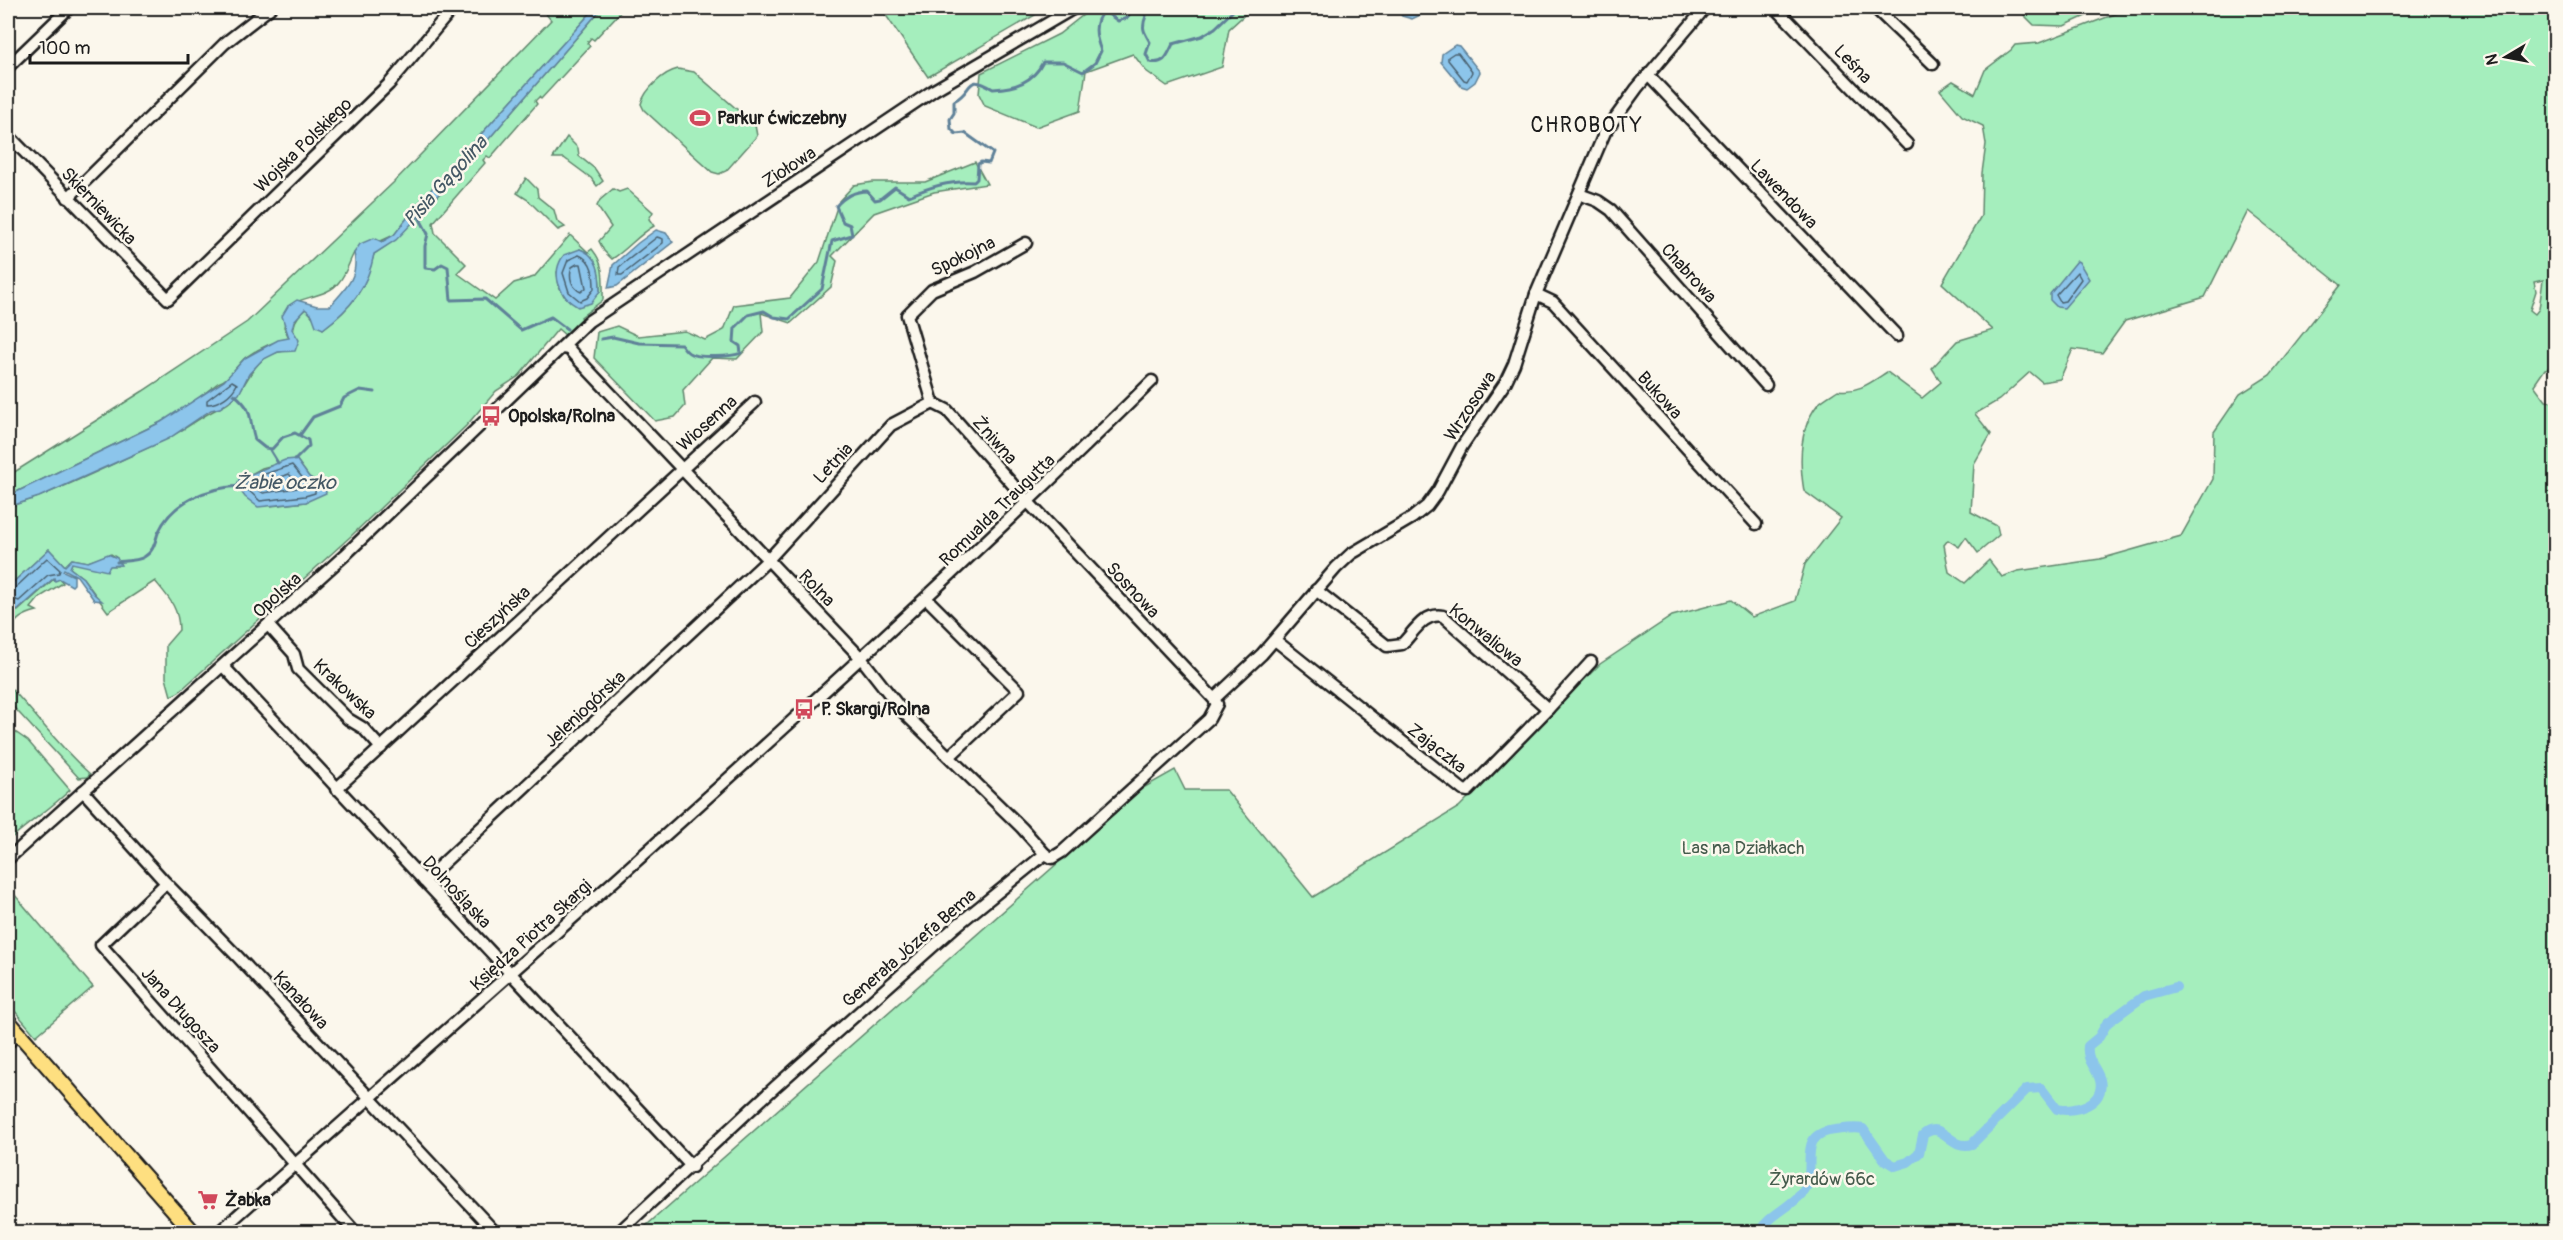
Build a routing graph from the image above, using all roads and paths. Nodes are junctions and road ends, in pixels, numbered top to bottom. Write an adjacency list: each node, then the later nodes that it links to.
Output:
1 (69, 8): 9 (street)
2 (270, 8): 14 (street)
3 (453, 8): 17 (street, Wojska Polskiego)
4 (1074, 8): 19 (street, Ziołowa)
5 (1705, 8): 10 (street, Wrzosowa)
6 (1776, 8): 12 (street, Leśna)
7 (1875, 8): 8 (street)
8 (1933, 64)
9 (8, 67)
10 (1648, 75): 13 (street, Wrzosowa); 18 (street, Lawendowa)
11 (8, 135): 14 (street, Skierniewicka)
12 (1907, 144)
13 (1579, 194): 16 (street, Wrzosowa); 21 (street, Chabrowa)
14 (68, 198): 17 (street, Skierniewicka)
15 (1026, 243): 23 (street, Spokojna)
16 (1536, 294): 26 (street, Bukowa); 28 (street, Wrzosowa)
17 (168, 299)
18 (1897, 336)
19 (566, 344): 24 (street, Rolna); 30 (street, Opolska)
20 (1152, 381): 25 (street, Romualda Traugutta)
21 (1766, 385)
22 (755, 402): 24 (street, Wiosenna)
23 (933, 404): 25 (street, Żniwna); 27 (street, Letnia)
24 (681, 469): 27 (street, Rolna); 37 (street, Cieszyńska)
25 (1029, 503): 29 (street, Romualda Traugutta); 35 (street, Sosnowa)
26 (1755, 524)
27 (768, 560): 32 (street, Rolna); 43 (street, Jeleniogórska)
28 (1316, 590): 31 (street, Wrzosowa); 36 (street, Konwaliowa)
29 (927, 599): 32 (street, Romualda Traugutta); 38 (street)
30 (268, 625): 34 (street, Opolska); 37 (street, Krakowska)
31 (1275, 640): 35 (street, Wrzosowa); 36 (street, Zajączka)
32 (861, 658): 38 (street, Rolna); 45 (street, Księdza Piotra Skargi)
33 (1591, 662): 36 (street, Zajączka)
34 (223, 666): 39 (street, Dolnośląska); 40 (street, Opolska)
35 (1214, 699): 41 (street, Generała Józefa Bema)
36 (1548, 709)
37 (381, 748): 39 (street, Cieszyńska)
38 (950, 756): 41 (street, Rolna)
39 (336, 789): 43 (street, Dolnośląska)
40 (83, 791): 42 (street, Opolska); 44 (street, Kanałowa)
41 (1045, 854): 51 (street, Generała Józefa Bema)
42 (8, 859)
43 (424, 881): 45 (street, Dolnośląska)
44 (166, 883): 49 (street, Kanałowa); 50 (street, Jana Długosza)
45 (512, 974): 49 (street, Księdza Piotra Skargi); 51 (street, Dolnośląska)
46 (8, 1020): 47 (main road)
47 (18, 1033): 48 (street); 52 (main road)
48 (8, 1043)
49 (371, 1100): 50 (street, Księdza Piotra Skargi); 55 (street, Kanałowa)
50 (296, 1164): 53 (street, Księdza Piotra Skargi); 54 (street)
51 (692, 1167): 56 (street, Generała Józefa Bema)
52 (193, 1233)
53 (219, 1233)
54 (355, 1233)
55 (495, 1233)
56 (619, 1233)

